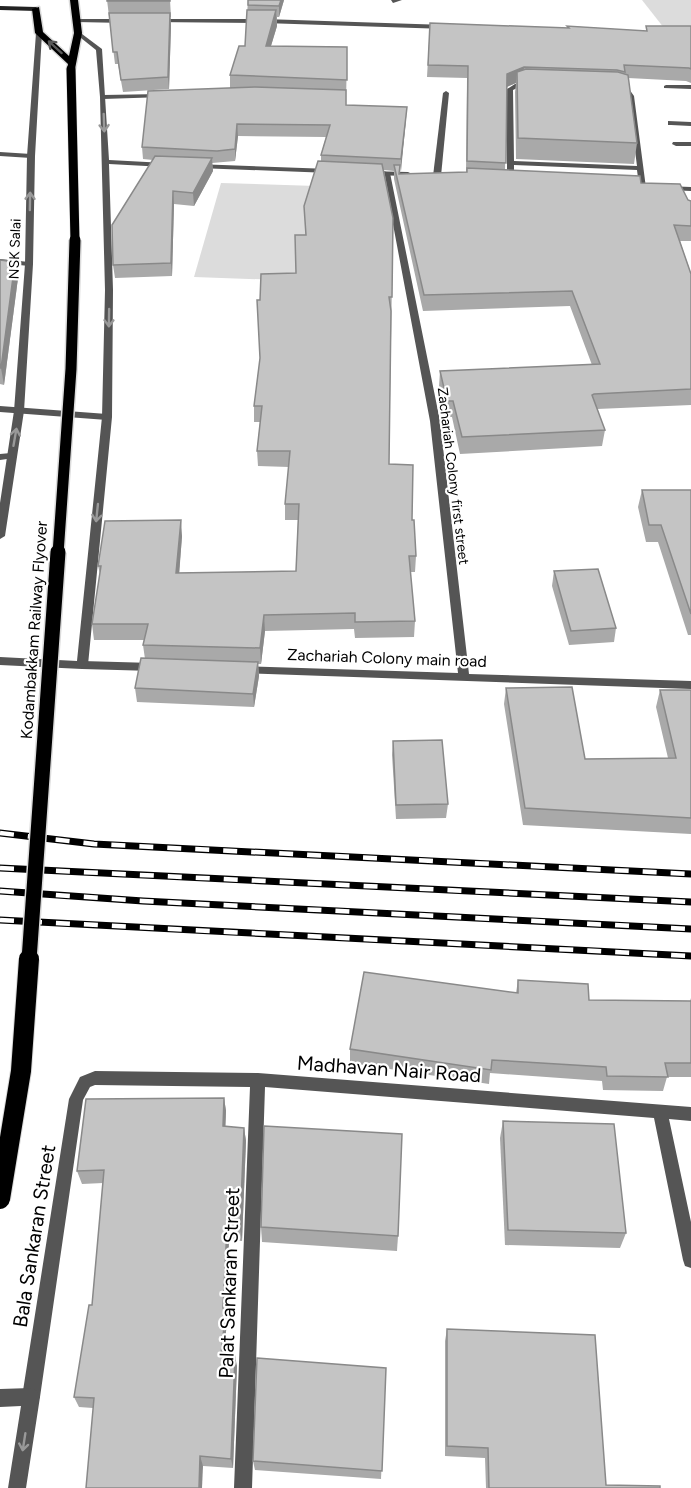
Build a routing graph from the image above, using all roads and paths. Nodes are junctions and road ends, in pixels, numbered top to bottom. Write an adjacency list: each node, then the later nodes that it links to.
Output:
1 (74, 0): 6 (main road, Kodambakkam Railway Flyover)
2 (399, 0): 3 (street)
3 (393, 1)
4 (0, 8): 5 (main road)
5 (36, 9): 10 (main road)
6 (78, 21): 7 (street); 11 (main road, Kodambakkam Railway Flyover)
7 (136, 21)
8 (148, 21): 9 (street)
9 (450, 27)
10 (39, 33): 12 (main road, one-way to 10); 25 (street, NSK Salai)
11 (78, 33): 12 (main road, Kodambakkam Railway Flyover); 19 (street)
12 (71, 65): 64 (main road, Kodambakkam Railway Flyover, bridge)
13 (534, 84): 27 (street)
14 (604, 87): 30 (street)
15 (666, 87): 16 (street)
16 (691, 87)
17 (446, 93): 36 (street)
18 (173, 96): 19 (street)
19 (103, 97): 26 (street, one-way to 26)
20 (671, 123): 21 (street)
21 (691, 124)
22 (676, 144): 23 (street)
23 (691, 144)
24 (0, 154): 25 (street)
25 (31, 156): 47 (street, NSK Salai, one-way to 25)
26 (105, 162): 28 (street); 50 (street, one-way to 50)
27 (510, 163): 30 (street); 39 (street)
28 (175, 165)
29 (187, 166): 31 (street)
30 (641, 168): 42 (street)
31 (339, 172)
32 (362, 172): 33 (street)
33 (386, 173): 34 (street); 58 (street, Zachariah Colony first street)
34 (417, 175)
35 (427, 175): 36 (street)
36 (437, 176): 37 (street)
37 (447, 176)
38 (499, 179): 39 (street)
39 (510, 179): 40 (street)
40 (521, 180)
41 (632, 186): 42 (street)
42 (652, 187): 43 (street)
43 (679, 189): 44 (street); 45 (street)
44 (691, 189)
45 (683, 197)
46 (0, 261): 47 (street)
47 (29, 264): 49 (street, NSK Salai)
48 (0, 409): 49 (street)
49 (19, 411): 50 (street); 51 (street, NSK Salai, one-way to 49)
50 (107, 417): 55 (street, one-way to 55)
51 (11, 456): 52 (street); 53 (street, NSK Salai)
52 (0, 457)
53 (0, 536)
54 (0, 661): 55 (street)
55 (82, 665): 56 (street)
56 (165, 668)
57 (225, 670): 58 (street, Zachariah Colony main road)
58 (464, 677): 59 (street, Zachariah Colony main road)
59 (691, 685)
60 (258, 1080): 61 (street, Madhavan Nair Road); 62 (street, Madhavan Nair Road); 69 (street, Palat Sankaran Street)
61 (85, 1082): 66 (street, Bala Sankaran Street)
62 (660, 1111): 63 (street, Madhavan Nair Road); 65 (street)
63 (691, 1114)
64 (0, 1198)
65 (691, 1260)
66 (31, 1397): 67 (street); 68 (street, Bala Sankaran Street, one-way to 68)
67 (0, 1398)
68 (16, 1488)
69 (243, 1488)

